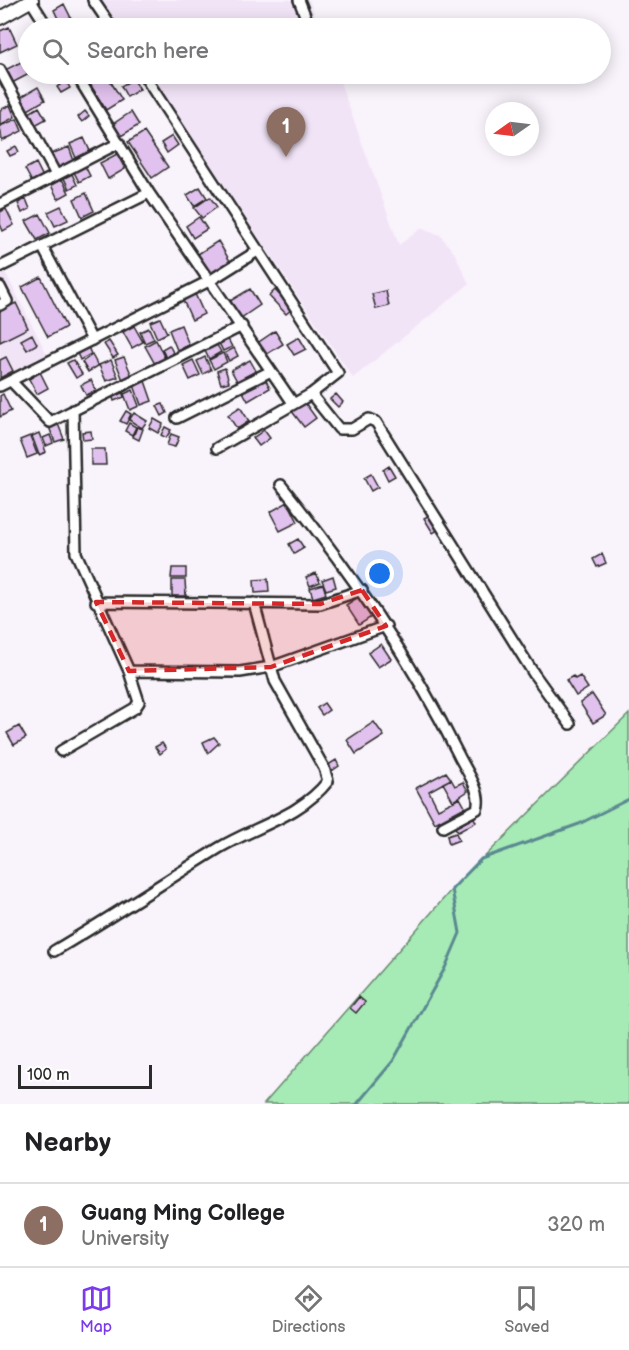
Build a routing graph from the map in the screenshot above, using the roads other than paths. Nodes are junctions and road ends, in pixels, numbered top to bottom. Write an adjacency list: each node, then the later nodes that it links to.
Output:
1 (31, 0): 4 (main road); 5 (street)
2 (93, 0): 6 (street)
3 (299, 0): 7 (street)
4 (0, 18)
5 (42, 18)
6 (105, 18)
7 (306, 18)
8 (0, 70): 12 (street)
9 (82, 84): 11 (street)
10 (149, 84): 16 (street)
11 (119, 143): 12 (street); 13 (street)
12 (56, 175): 14 (street)
13 (149, 194): 15 (street); 18 (street)
14 (1, 201)
15 (42, 246): 17 (street); 22 (street)
16 (259, 250): 18 (street); 26 (street)
17 (0, 267)
18 (211, 280): 21 (street); 22 (street)
19 (0, 287): 20 (street)
20 (0, 305)
21 (242, 326): 23 (street); 28 (street)
22 (92, 340): 24 (street)
23 (271, 370): 27 (street); 29 (street)
24 (11, 381): 25 (street); 28 (street)
25 (0, 386)
26 (311, 394): 27 (street); 38 (street)
27 (293, 403): 30 (street)
28 (74, 410): 33 (street)
29 (177, 418)
30 (217, 448)
31 (281, 484): 32 (street)
32 (362, 590): 34 (street); 35 (street)
33 (96, 602): 34 (street); 37 (street)
34 (254, 603): 36 (street)
35 (386, 626): 36 (street); 40 (street)
36 (271, 667): 37 (street); 41 (street)
37 (129, 671): 39 (street)
38 (570, 724)
39 (62, 751)
40 (443, 827)
41 (54, 951)

